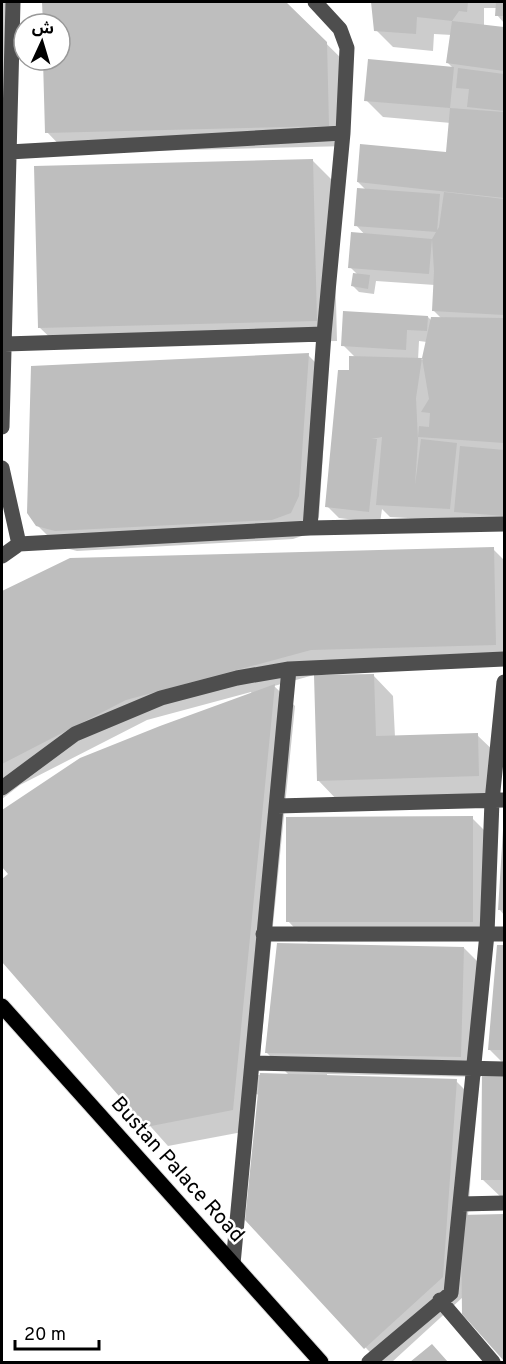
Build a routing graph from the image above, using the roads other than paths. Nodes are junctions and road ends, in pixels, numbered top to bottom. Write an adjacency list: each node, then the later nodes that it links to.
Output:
1 (13, 2): 4 (street)
2 (315, 2): 3 (street)
3 (343, 133): 4 (street); 5 (street)
4 (9, 152): 6 (street)
5 (324, 334): 6 (street); 10 (street)
6 (5, 344): 7 (street)
7 (2, 427)
8 (2, 468): 11 (street)
9 (504, 524): 10 (street)
10 (310, 528): 11 (street)
11 (20, 544): 12 (street)
12 (2, 556)
13 (504, 659): 14 (street)
14 (289, 669): 16 (street); 18 (street)
15 (504, 682): 17 (street)
16 (2, 788)
17 (498, 801): 18 (street); 20 (street)
18 (277, 806): 19 (street)
19 (263, 934): 20 (street); 23 (street)
20 (487, 934): 21 (street); 24 (street)
21 (504, 934)
22 (2, 1006): 28 (main road, Bustan Palace Road)
23 (252, 1063): 24 (street); 28 (street)
24 (472, 1069): 25 (street); 27 (street)
25 (504, 1069)
26 (504, 1203): 27 (street)
27 (461, 1204): 29 (street)
28 (232, 1264): 30 (main road, Bustan Palace Road)
29 (440, 1300): 31 (street); 32 (street)
30 (321, 1362)
31 (369, 1362)
32 (493, 1362)

